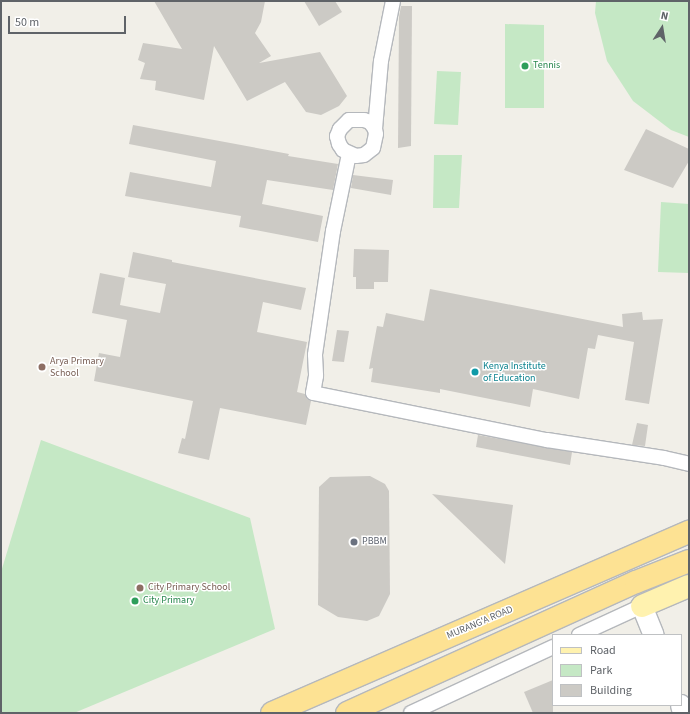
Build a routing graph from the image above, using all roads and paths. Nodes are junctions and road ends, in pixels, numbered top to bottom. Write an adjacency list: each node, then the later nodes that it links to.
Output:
1 (393, 1): 2 (street)
2 (375, 128): 3 (street); 3 (street)
3 (349, 154): 4 (street)
4 (689, 464)
5 (689, 532): 13 (highway, MURANG'A ROAD)
6 (689, 561): 14 (highway)
7 (689, 586): 8 (main road)
8 (642, 606): 9 (street); 10 (main road)
9 (581, 634)
10 (654, 634)
11 (552, 647): 15 (street)
12 (689, 711): 16 (street)
13 (272, 713)
14 (347, 713)
15 (411, 713)
16 (683, 713)

